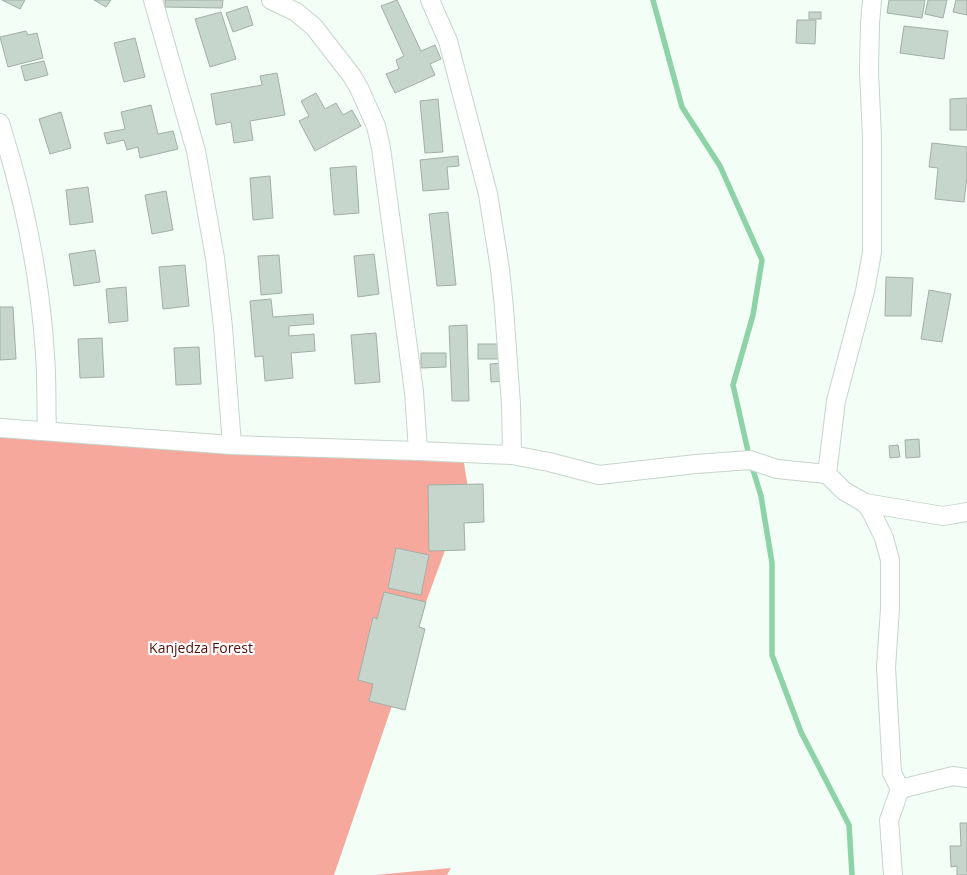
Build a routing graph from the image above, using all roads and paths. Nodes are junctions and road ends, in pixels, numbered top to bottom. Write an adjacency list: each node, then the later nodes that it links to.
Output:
1 (153, 0): 8 (street)
2 (271, 0): 9 (street)
3 (430, 0): 10 (street)
4 (872, 0): 11 (street)
5 (0, 123): 7 (street)
6 (0, 428): 7 (street)
7 (46, 431): 8 (street)
8 (232, 445): 9 (street)
9 (418, 450): 10 (street)
10 (512, 455): 11 (street)
11 (828, 474): 12 (street)
12 (865, 503): 13 (street); 15 (street)
13 (967, 512)
14 (967, 778): 15 (street)
15 (900, 789): 16 (street)
16 (893, 875)

